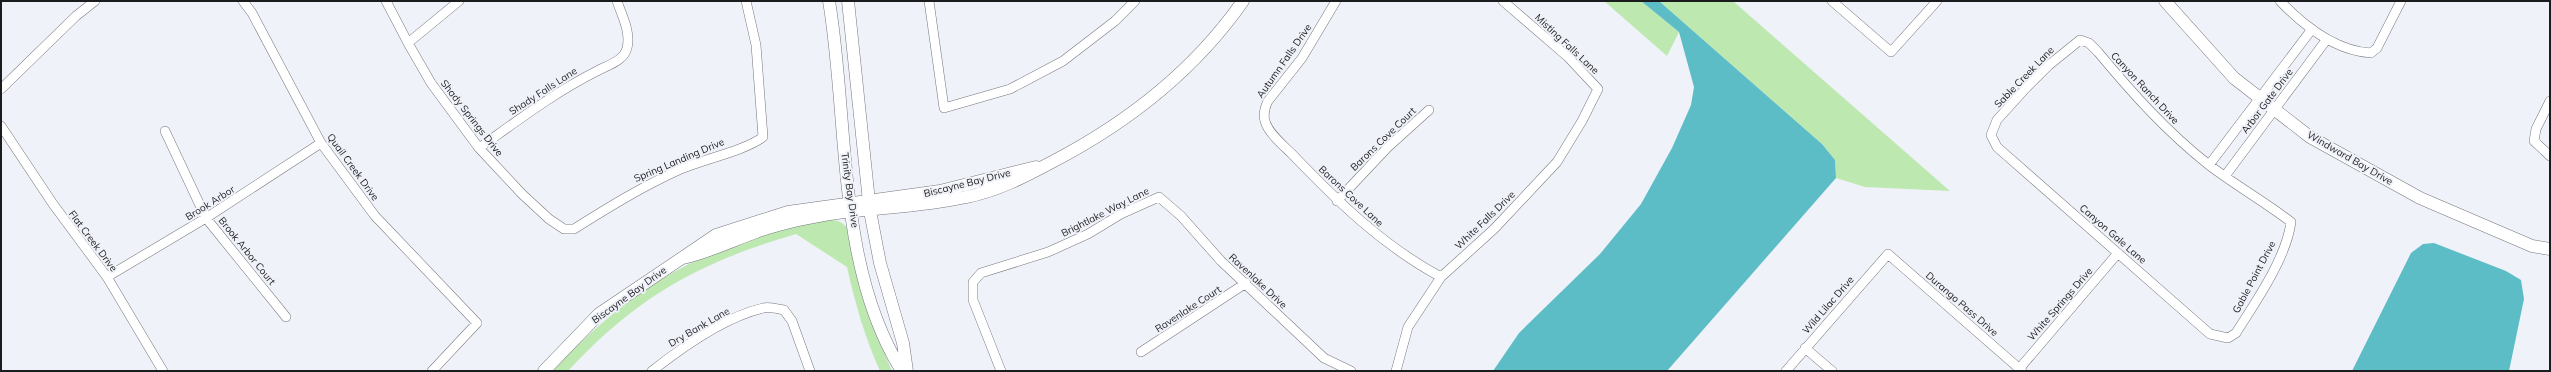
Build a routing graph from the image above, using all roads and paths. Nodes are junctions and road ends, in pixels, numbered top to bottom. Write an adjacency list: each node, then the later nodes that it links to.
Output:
1 (95, 1): 24 (street)
2 (243, 1): 33 (street, Quail Creek Drive)
3 (386, 1): 22 (street, Shady Springs Drive)
4 (459, 1): 22 (street)
5 (617, 1): 34 (street, Shady Falls Lane)
6 (746, 1): 44 (street, Spring Landing Drive)
7 (829, 1): 41 (street, Trinity Bay Drive)
8 (848, 1): 40 (street, Trinity Bay Drive)
9 (929, 1): 10 (street)
10 (1135, 1)
11 (1243, 1): 40 (street, Biscayne Bay Drive)
12 (1503, 1): 23 (street, Misting Falls Lane)
13 (1832, 1): 14 (street)
14 (1937, 1)
15 (2164, 1): 25 (street, Windward Bay Drive)
16 (2280, 1): 19 (street)
17 (2401, 1): 20 (street)
18 (1332, 2): 29 (street, Autumn Falls Drive)
19 (2312, 28): 20 (street); 25 (street, Arbor Gate Drive)
20 (2327, 39): 28 (street, Arbor Gate Drive)
21 (2080, 40): 32 (street, Sable Creek Lane); 36 (street, Canyon Ranch Drive)
22 (408, 44): 34 (street, Shady Springs Drive)
23 (1598, 88): 49 (street, White Falls Drive)
24 (1, 89)
25 (2259, 98): 28 (street, Windward Bay Drive); 36 (street, Arbor Gate Drive)
26 (2550, 101): 35 (street)
27 (1429, 110): 39 (street, Barons Cove Court)
28 (2274, 110): 37 (street, Arbor Gate Drive); 45 (street, Windward Bay Drive)
29 (1264, 114): 39 (street, Barons Cove Lane)
30 (1, 126): 48 (street, Flat Creek Drive)
31 (165, 131): 42 (street, Brook Arbor Court)
32 (1991, 135): 46 (street, Canyon Gale Lane)
33 (321, 143): 42 (street, Brook Arbor); 57 (street, Quail Creek Drive)
34 (479, 148): 44 (street, Shady Springs Drive)
35 (2550, 156)
36 (2209, 165): 37 (street, Canyon Ranch Drive)
37 (2225, 176): 43 (street, Canyon Ranch Drive)
38 (1159, 197): 50 (street, Ravenlake Drive); 63 (street, Brightlake Way Lane)
39 (1337, 201): 49 (street, Barons Cove Lane)
40 (870, 205): 41 (street, Biscayne Bay Drive); 62 (street, Trinity Bay Drive)
41 (851, 208): 58 (street, Biscayne Bay Drive); 61 (street, Trinity Bay Drive)
42 (206, 218): 48 (street, Brook Arbor); 51 (street, Brook Arbor Court)
43 (2291, 222): 52 (street, Gable Point Drive)
44 (564, 229)
45 (2550, 249)
46 (2118, 253): 52 (street, Canyon Gale Lane); 55 (street, White Springs Drive)
47 (1888, 254): 53 (street, Wild Lilac Drive); 55 (street, Durango Pass Drive)
48 (107, 277): 56 (street, Flat Creek Drive)
49 (1441, 277): 65 (street, White Falls Drive)
50 (1246, 283): 54 (street, Ravenlake Court); 64 (street, Ravenlake Drive)
51 (286, 317)
52 (2228, 338)
53 (1806, 348): 66 (street, Wild Lilac Drive); 67 (street)
54 (1141, 352)
55 (2020, 370)
56 (164, 371)
57 (432, 371)
58 (544, 371)
59 (652, 371): 60 (street, Dry Bank Lane)
60 (810, 371)
61 (902, 371)
62 (907, 371)
63 (1001, 371)
64 (1351, 371)
65 (1396, 371)
66 (1786, 371)
67 (1832, 371)

